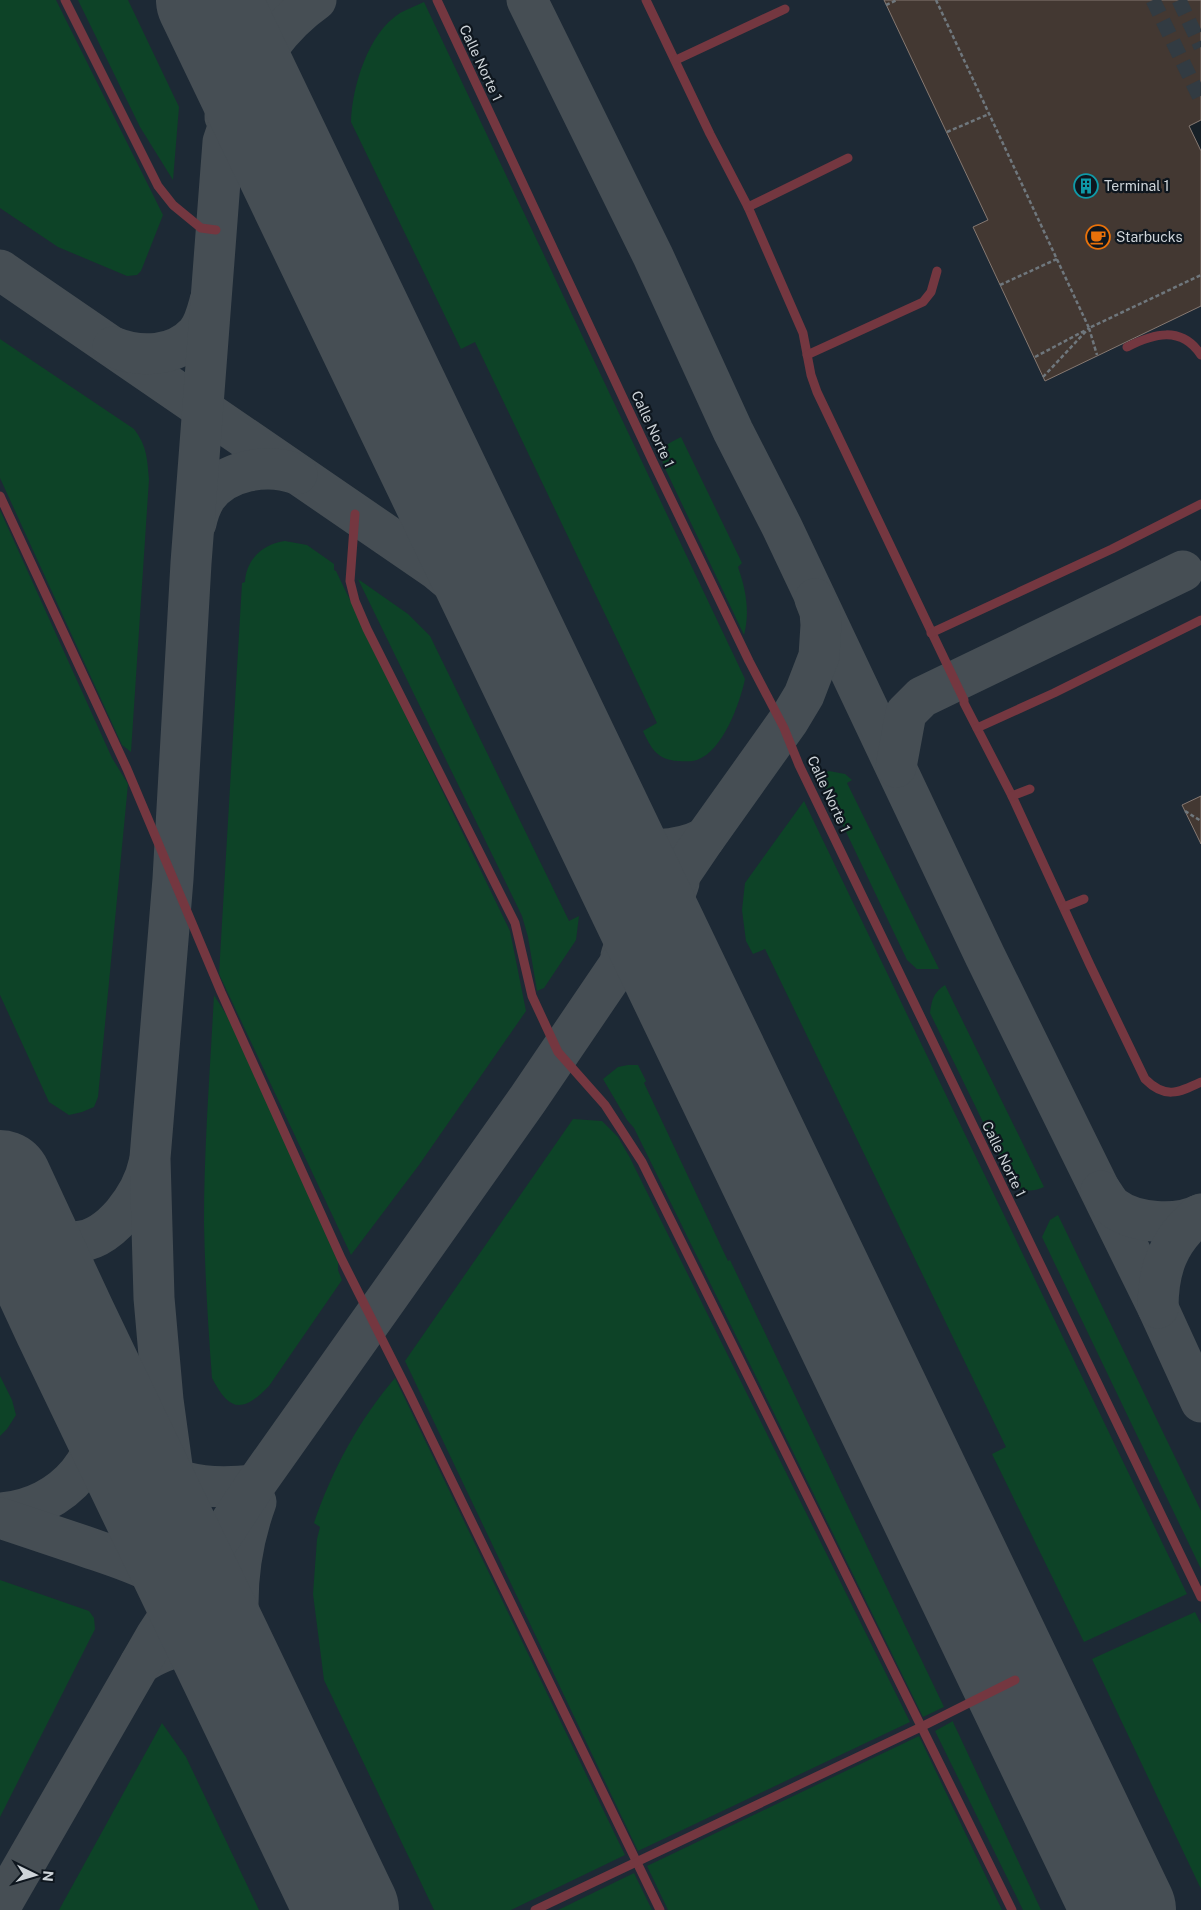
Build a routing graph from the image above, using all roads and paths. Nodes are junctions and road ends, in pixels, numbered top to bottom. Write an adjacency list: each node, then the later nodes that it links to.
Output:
1 (64, 0): 13 (lane)
2 (437, 0): 38 (lane, Calle Norte 1)
3 (646, 0): 8 (lane)
4 (897, 0): 6 (path)
5 (936, 0): 9 (path)
6 (886, 5)
7 (785, 9): 8 (lane)
8 (676, 60): 12 (lane)
9 (989, 114): 10 (path); 14 (path)
10 (947, 132)
11 (848, 158): 12 (lane)
12 (748, 207): 20 (lane)
13 (216, 230)
14 (1057, 259): 17 (path); 18 (path)
15 (938, 271): 20 (lane)
16 (1201, 275): 18 (path)
17 (1000, 285)
18 (1089, 328): 21 (path); 23 (path); 24 (path)
19 (1126, 347): 22 (lane)
20 (807, 355): 29 (lane)
21 (1097, 355)
22 (1201, 355)
23 (1035, 357)
24 (1043, 377)
25 (0, 496): 41 (lane)
26 (1201, 504): 29 (lane)
27 (355, 514): 40 (lane)
28 (1201, 620): 30 (lane)
29 (931, 633): 30 (lane)
30 (976, 728): 32 (lane)
31 (1030, 789): 32 (lane)
32 (1012, 796): 36 (lane)
33 (1185, 811): 34 (path)
34 (1201, 820)
35 (1084, 899): 36 (lane)
36 (1064, 907): 37 (lane)
37 (1201, 1082)
38 (1201, 1597)
39 (1015, 1680): 40 (lane)
40 (921, 1727): 41 (lane); 44 (lane)
41 (636, 1861): 42 (lane); 43 (lane)
42 (535, 1910)
43 (660, 1910)
44 (1012, 1910)

